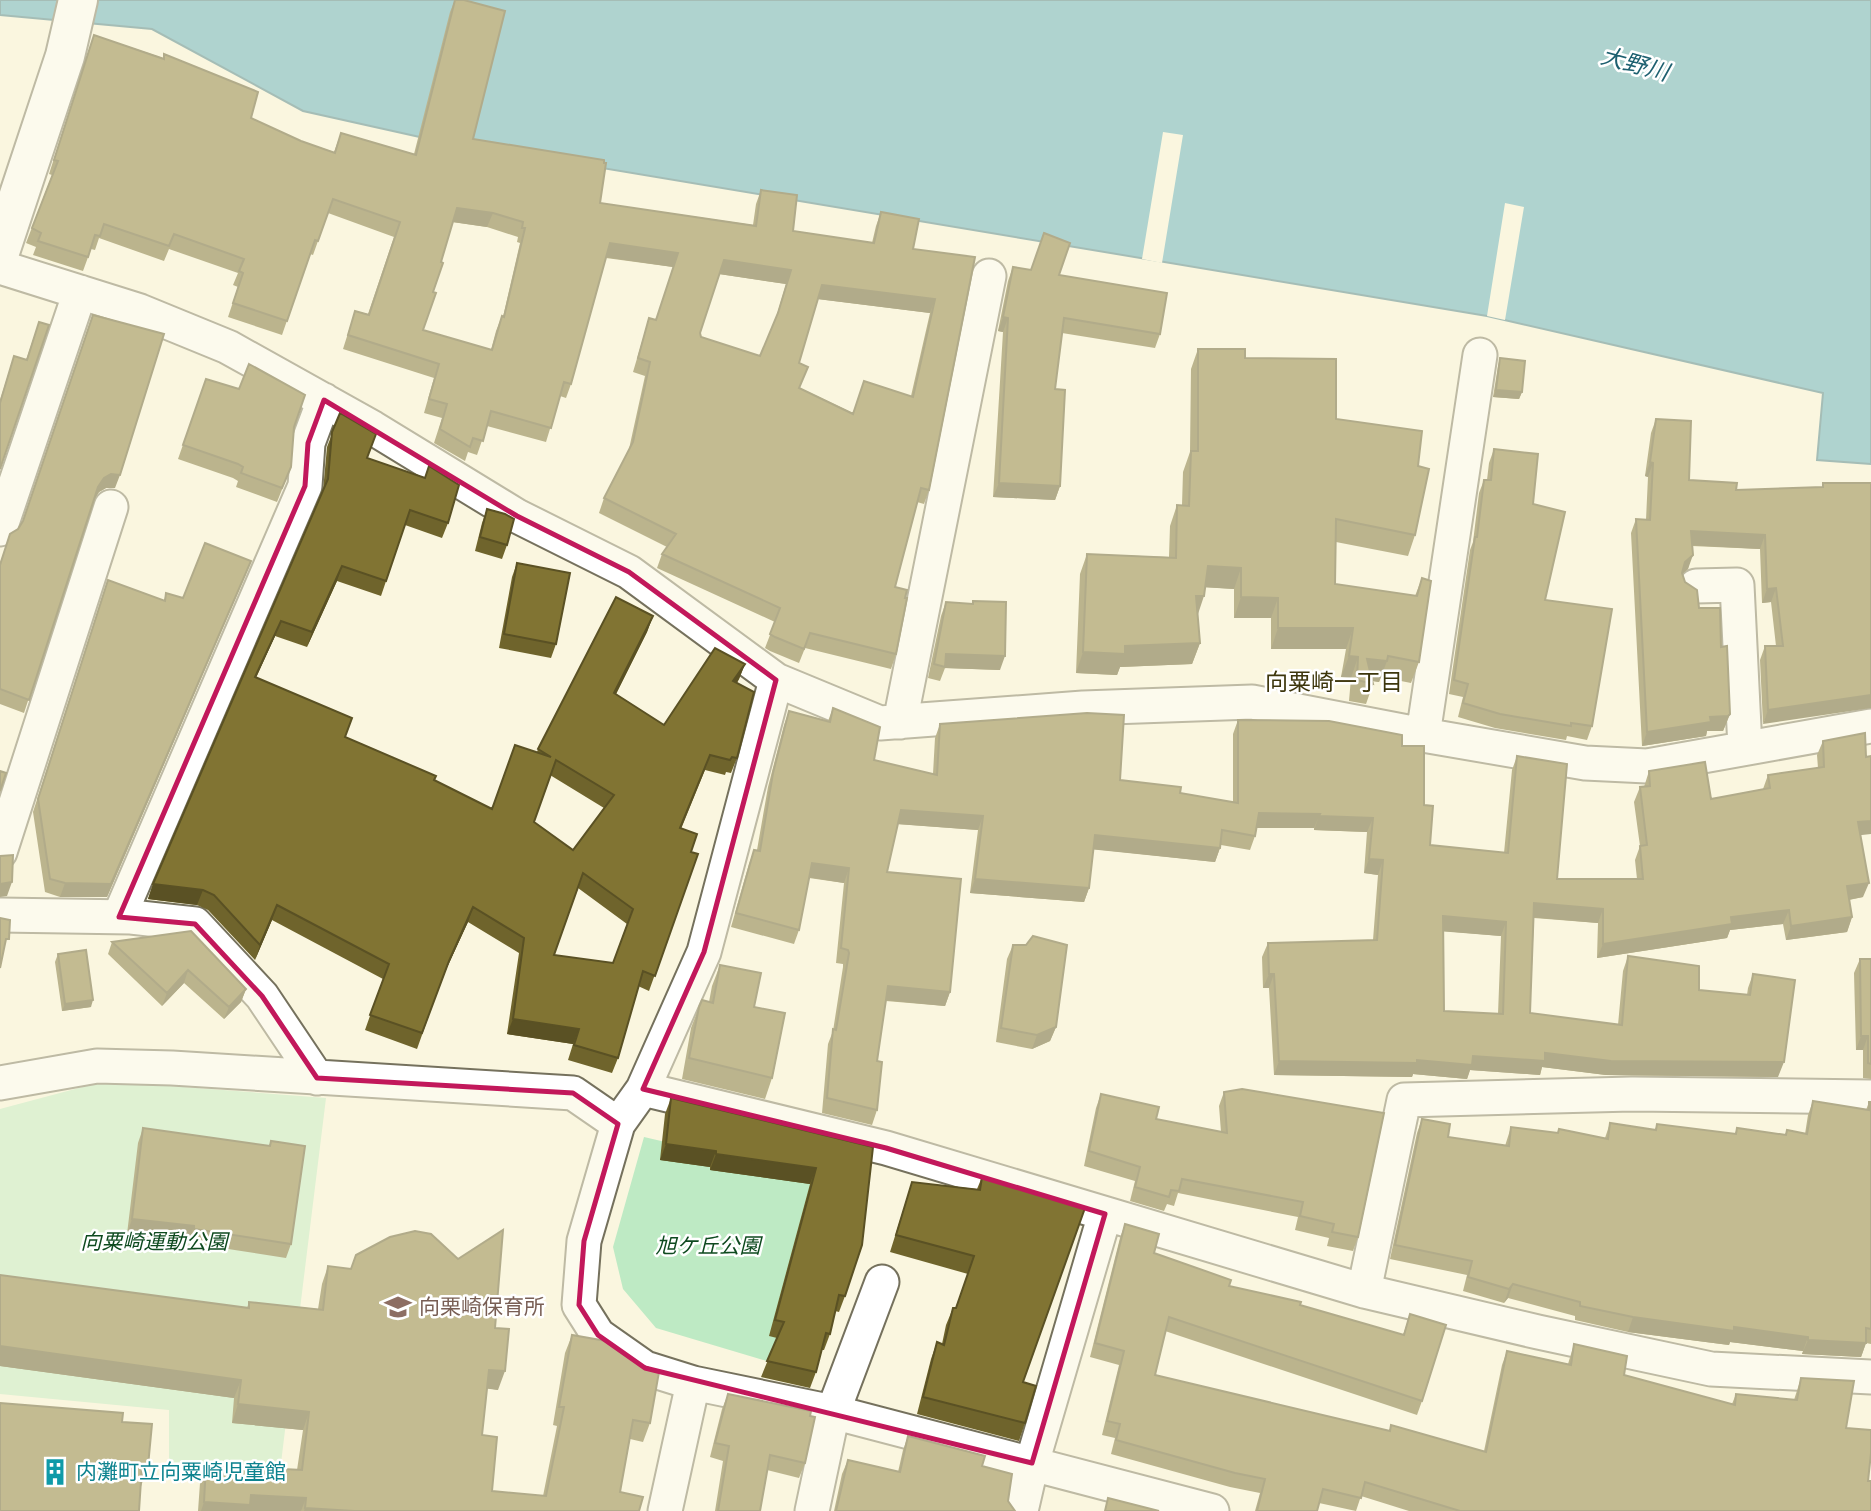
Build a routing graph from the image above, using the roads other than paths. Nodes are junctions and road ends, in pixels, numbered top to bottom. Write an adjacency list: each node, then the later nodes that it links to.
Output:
1 (78, 0): 2 (street)
2 (0, 252)
3 (0, 267): 5 (street)
4 (989, 276): 12 (street)
5 (80, 292): 7 (street); 9 (street)
6 (1480, 355): 14 (street)
7 (324, 400): 11 (street); 18 (street)
8 (111, 507): 16 (street)
9 (0, 529)
10 (1696, 586): 15 (street)
11 (776, 680): 12 (street); 21 (street)
12 (900, 722): 14 (street)
13 (1871, 726): 15 (street)
14 (1423, 736): 15 (street)
15 (1745, 748)
16 (0, 852)
17 (0, 915): 18 (street)
18 (119, 916): 19 (street)
19 (317, 1078): 20 (street); 23 (street)
20 (0, 1083)
21 (643, 1089): 23 (street); 24 (street)
22 (1871, 1097): 26 (street)
23 (618, 1124): 28 (street)
24 (1105, 1214): 26 (street); 30 (street)
25 (882, 1282): 29 (street)
26 (1364, 1291): 27 (street)
27 (1871, 1377)
28 (693, 1384): 29 (street); 31 (street)
29 (833, 1412): 30 (street); 32 (street)
30 (1032, 1463): 33 (street); 34 (street)
31 (665, 1511)
32 (811, 1511)
33 (1021, 1511)
34 (1212, 1511)

